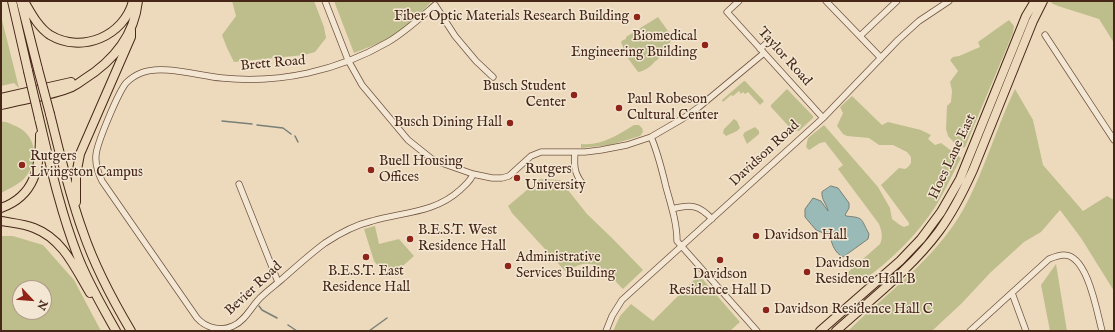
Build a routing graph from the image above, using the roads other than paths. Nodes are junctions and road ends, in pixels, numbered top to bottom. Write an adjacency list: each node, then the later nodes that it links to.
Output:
1 (12, 1): 25 (highway, bridge)
2 (22, 1): 3 (highway); 34 (highway, bridge)
3 (133, 1)
4 (138, 1): 12 (highway)
5 (325, 1): 18 (street)
6 (739, 1): 16 (street, Taylor Road)
7 (826, 1): 13 (street)
8 (897, 1): 13 (street)
9 (949, 1): 17 (street, Davidson Road)
10 (1034, 1): 41 (highway, Hoes Lane East)
11 (1043, 1): 47 (highway, Hoes Lane East)
12 (131, 30): 21 (highway); 34 (highway)
13 (860, 36): 17 (street)
14 (1045, 36): 27 (street)
15 (769, 41): 16 (street)
16 (762, 51): 24 (street, Taylor Road); 26 (street)
17 (881, 58): 24 (street, Davidson Road)
18 (348, 60): 19 (street, Brett Road); 20 (street, Brett Road); 29 (street)
19 (142, 72): 38 (street, Bevier Road)
20 (493, 77)
21 (83, 80): 22 (highway); 23 (highway)
22 (1, 98)
23 (1, 105)
24 (823, 118): 35 (street, Davidson Road)
25 (40, 120): 32 (highway); 40 (highway)
26 (651, 137): 28 (street); 33 (street)
27 (1114, 140)
28 (575, 152): 29 (street); 30 (street)
29 (473, 174): 38 (street, Bevier Road)
30 (582, 183)
31 (239, 184): 38 (street)
32 (1, 208)
33 (672, 209): 35 (street); 37 (street)
34 (77, 216): 44 (highway)
35 (712, 219): 37 (street, Davidson Road)
36 (1, 221): 40 (highway)
37 (681, 246): 45 (street, Davidson Road); 46 (street)
38 (278, 282)
39 (1012, 293): 42 (street); 48 (street); 49 (street)
40 (98, 299): 43 (highway)
41 (821, 330)
42 (1025, 330)
43 (116, 331)
44 (131, 331)
45 (606, 331)
46 (757, 331)
47 (836, 331)
48 (970, 331)
49 (1102, 331)

